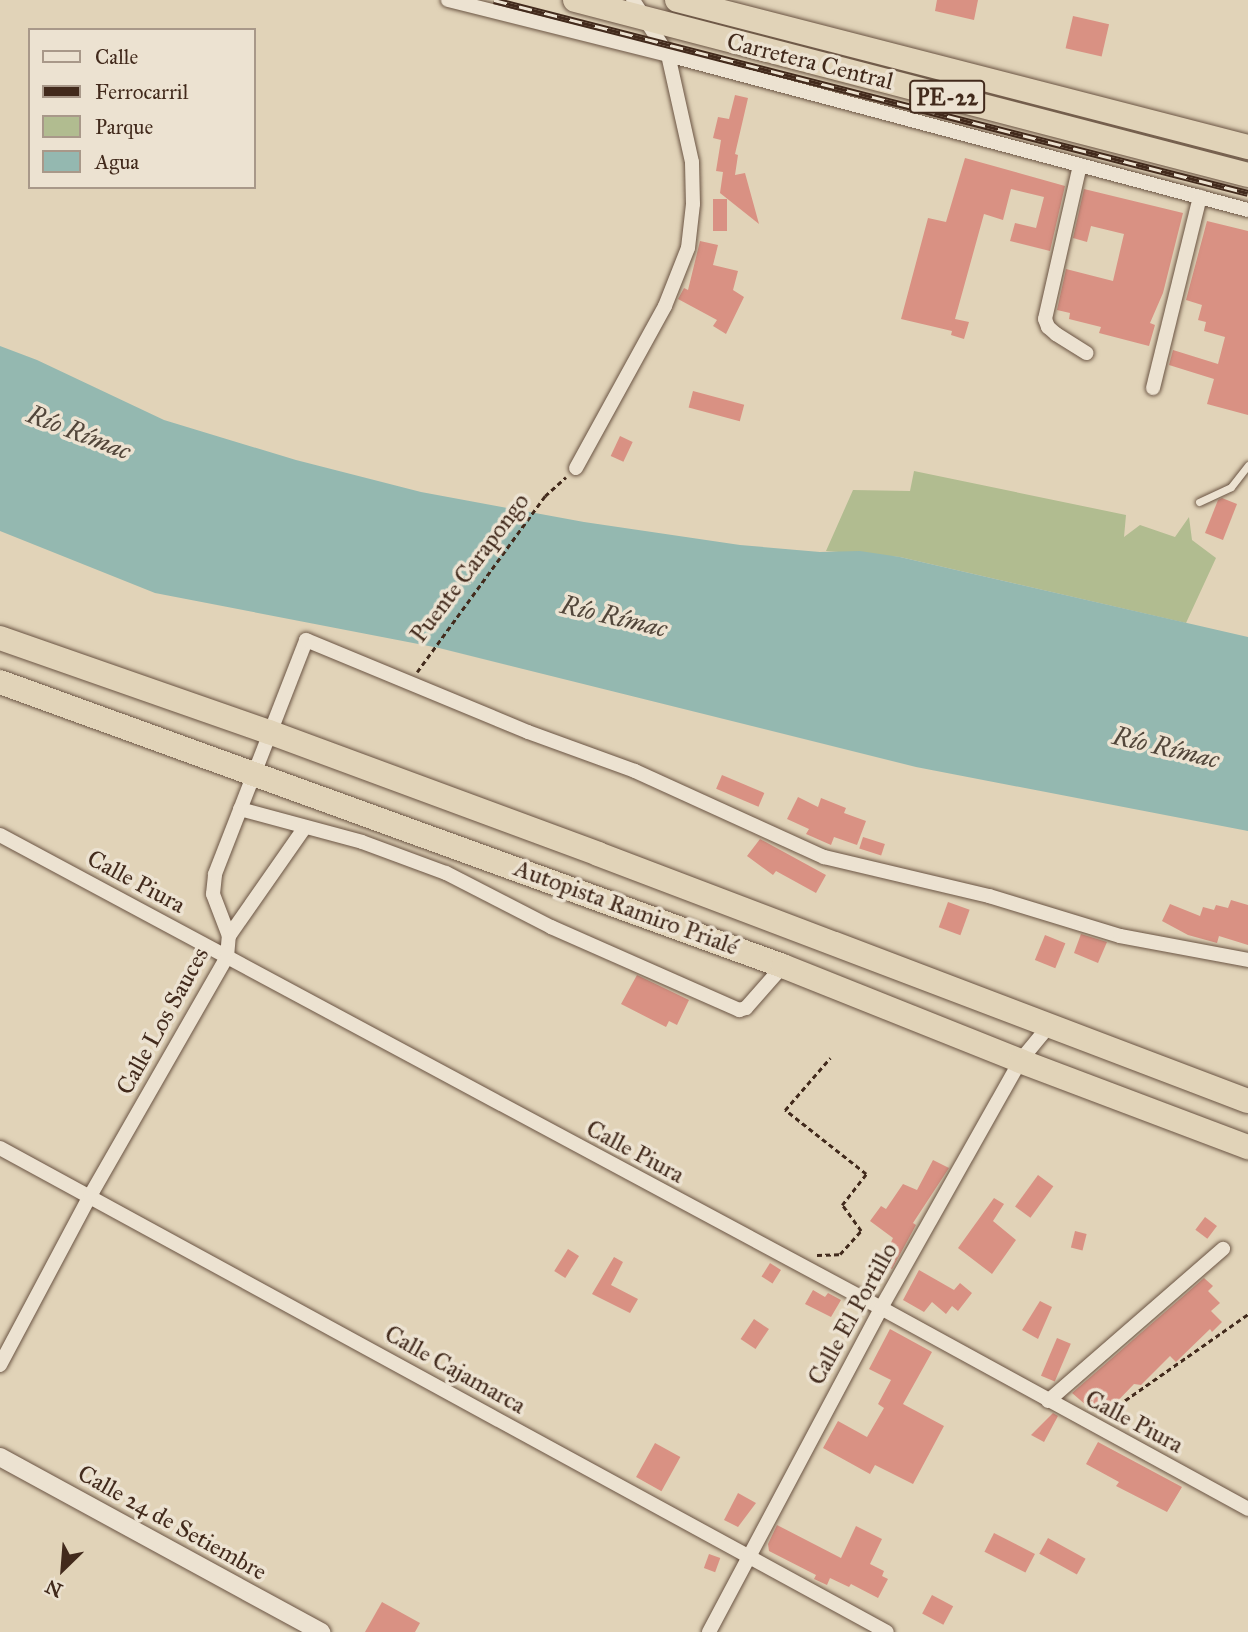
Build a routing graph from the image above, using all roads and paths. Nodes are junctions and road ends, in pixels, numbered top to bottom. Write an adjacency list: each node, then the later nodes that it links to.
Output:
1 (448, 0): 5 (street)
2 (575, 0): 4 (highway, Carretera Central / PE-22)
3 (677, 0): 6 (highway, Carretera Central / PE-22)
4 (639, 10): 5 (street); 8 (highway, Carretera Central / PE-22)
5 (668, 55): 7 (street); 14 (street)
6 (1248, 147)
7 (1080, 165): 9 (street); 11 (street)
8 (1248, 175)
9 (1200, 197): 10 (street); 12 (street)
10 (1248, 210)
11 (1087, 352)
12 (1153, 388)
13 (1248, 465): 15 (lane)
14 (576, 468): 17 (path, Puente Carapongo)
15 (1199, 502)
16 (0, 638): 19 (highway, Autopista Ramiro Prialé)
17 (423, 661)
18 (0, 682): 20 (highway, Autopista Ramiro Prialé)
19 (269, 732): 20 (street, Calle Los Sauces); 26 (street, Calle Los Sauces); 28 (highway, Autopista Ramiro Prialé)
20 (253, 775): 21 (street, Calle Los Sauces); 27 (highway, Autopista Ramiro Prialé)
21 (240, 809): 22 (street); 24 (street, Calle Los Sauces)
22 (305, 827): 24 (street); 27 (street)
23 (0, 835): 25 (street, Calle Piura)
24 (229, 936): 25 (street, Calle Los Sauces)
25 (227, 957): 34 (street, Calle Los Sauces); 36 (street, Calle Piura)
26 (1248, 960)
27 (783, 966): 30 (highway, Autopista Ramiro Prialé)
28 (1049, 1026): 30 (street, Calle El Portillo); 31 (highway, Autopista Ramiro Prialé)
29 (830, 1058): 36 (path)
30 (1020, 1061): 32 (highway, Autopista Ramiro Prialé); 37 (street, Calle El Portillo)
31 (1248, 1101)
32 (1248, 1147)
33 (0, 1148): 34 (street, Calle Cajamarca)
34 (90, 1196): 39 (street, Calle Los Sauces); 44 (street, Calle Cajamarca)
35 (1223, 1249): 40 (street)
36 (796, 1264): 37 (street, Calle Piura)
37 (881, 1308): 40 (street, Calle Piura); 44 (street, Calle El Portillo)
38 (1248, 1314): 41 (path)
39 (0, 1365)
40 (1048, 1401): 41 (street, Calle Piura)
41 (1090, 1424): 43 (street, Calle Piura)
42 (0, 1457): 45 (street, Calle 24 de Setiembre)
43 (1248, 1510)
44 (748, 1556): 46 (street, Calle El Portillo); 47 (street, Calle Cajamarca)
45 (321, 1632)
46 (709, 1632)
47 (887, 1632)

